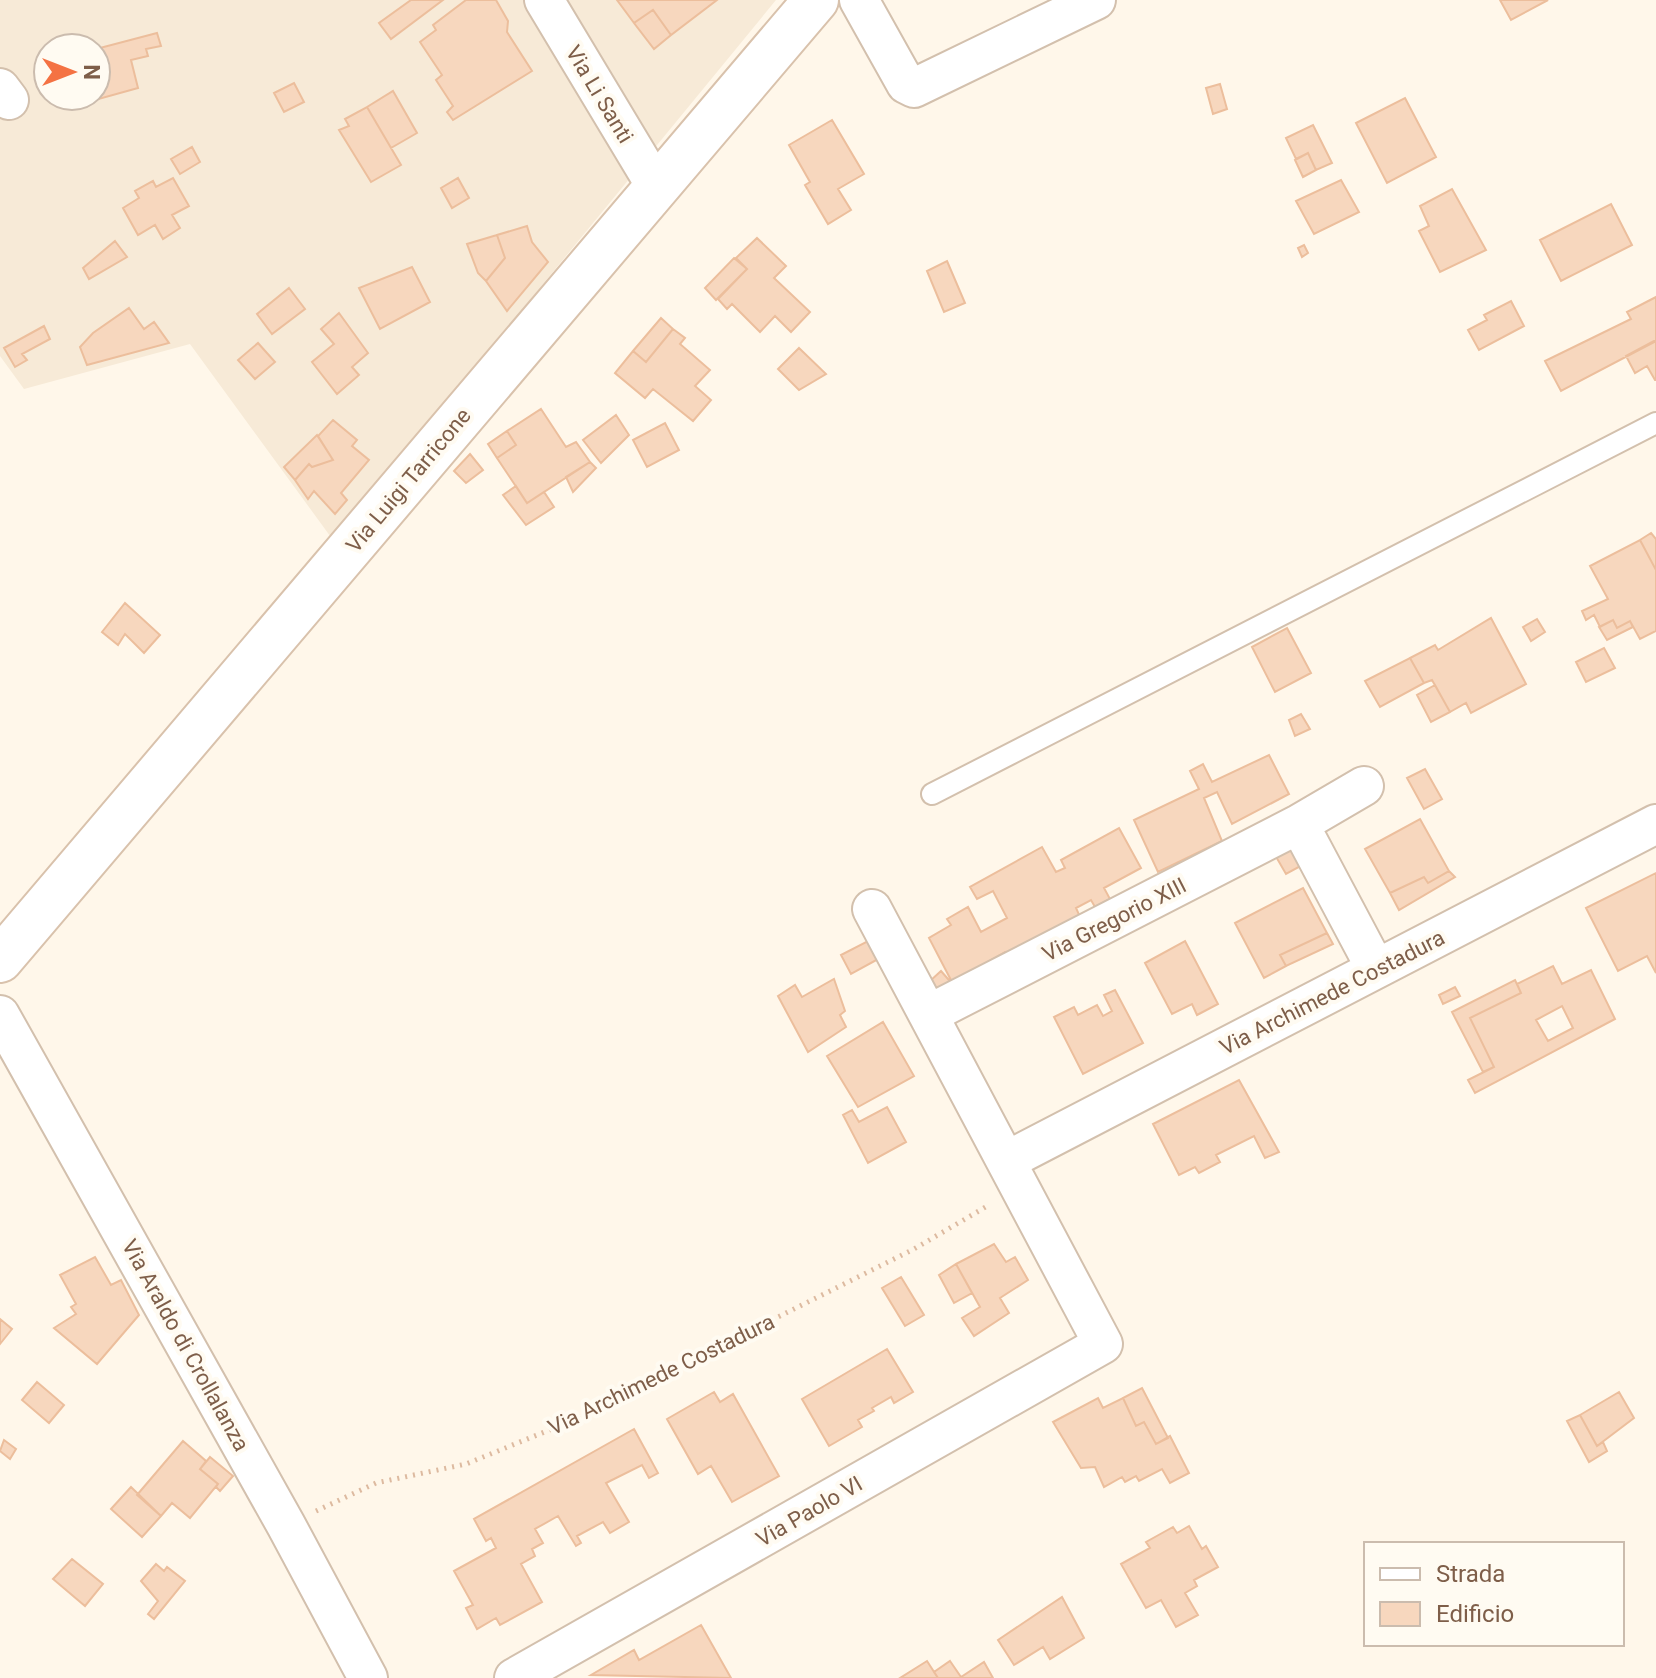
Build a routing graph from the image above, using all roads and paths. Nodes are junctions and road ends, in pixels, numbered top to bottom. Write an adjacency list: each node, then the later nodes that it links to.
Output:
1 (544, 0): 5 (street, Via Li Santi)
2 (816, 0): 5 (main road, Via Luigi Tarricone)
3 (859, 0): 4 (street)
4 (1096, 0)
5 (657, 188): 12 (main road, Via Luigi Tarricone)
6 (1656, 423): 8 (lane)
7 (1364, 786): 9 (street, Via Gregorio XIII)
8 (932, 794)
9 (1299, 824): 13 (street); 14 (street, Via Gregorio XIII)
10 (1656, 824): 13 (street, Via Archimede Costadura)
11 (872, 909): 14 (street)
12 (0, 960)
13 (1376, 969): 16 (street, Via Archimede Costadura)
14 (929, 1014): 16 (street)
15 (0, 1015): 17 (street, Via Araldo di Crollalanza)
16 (1015, 1173): 17 (path, Via Archimede Costadura); 19 (street, Via Paolo VI)
17 (286, 1525): 18 (street, Via Araldo di Crollalanza)
18 (368, 1678)
19 (514, 1678)

